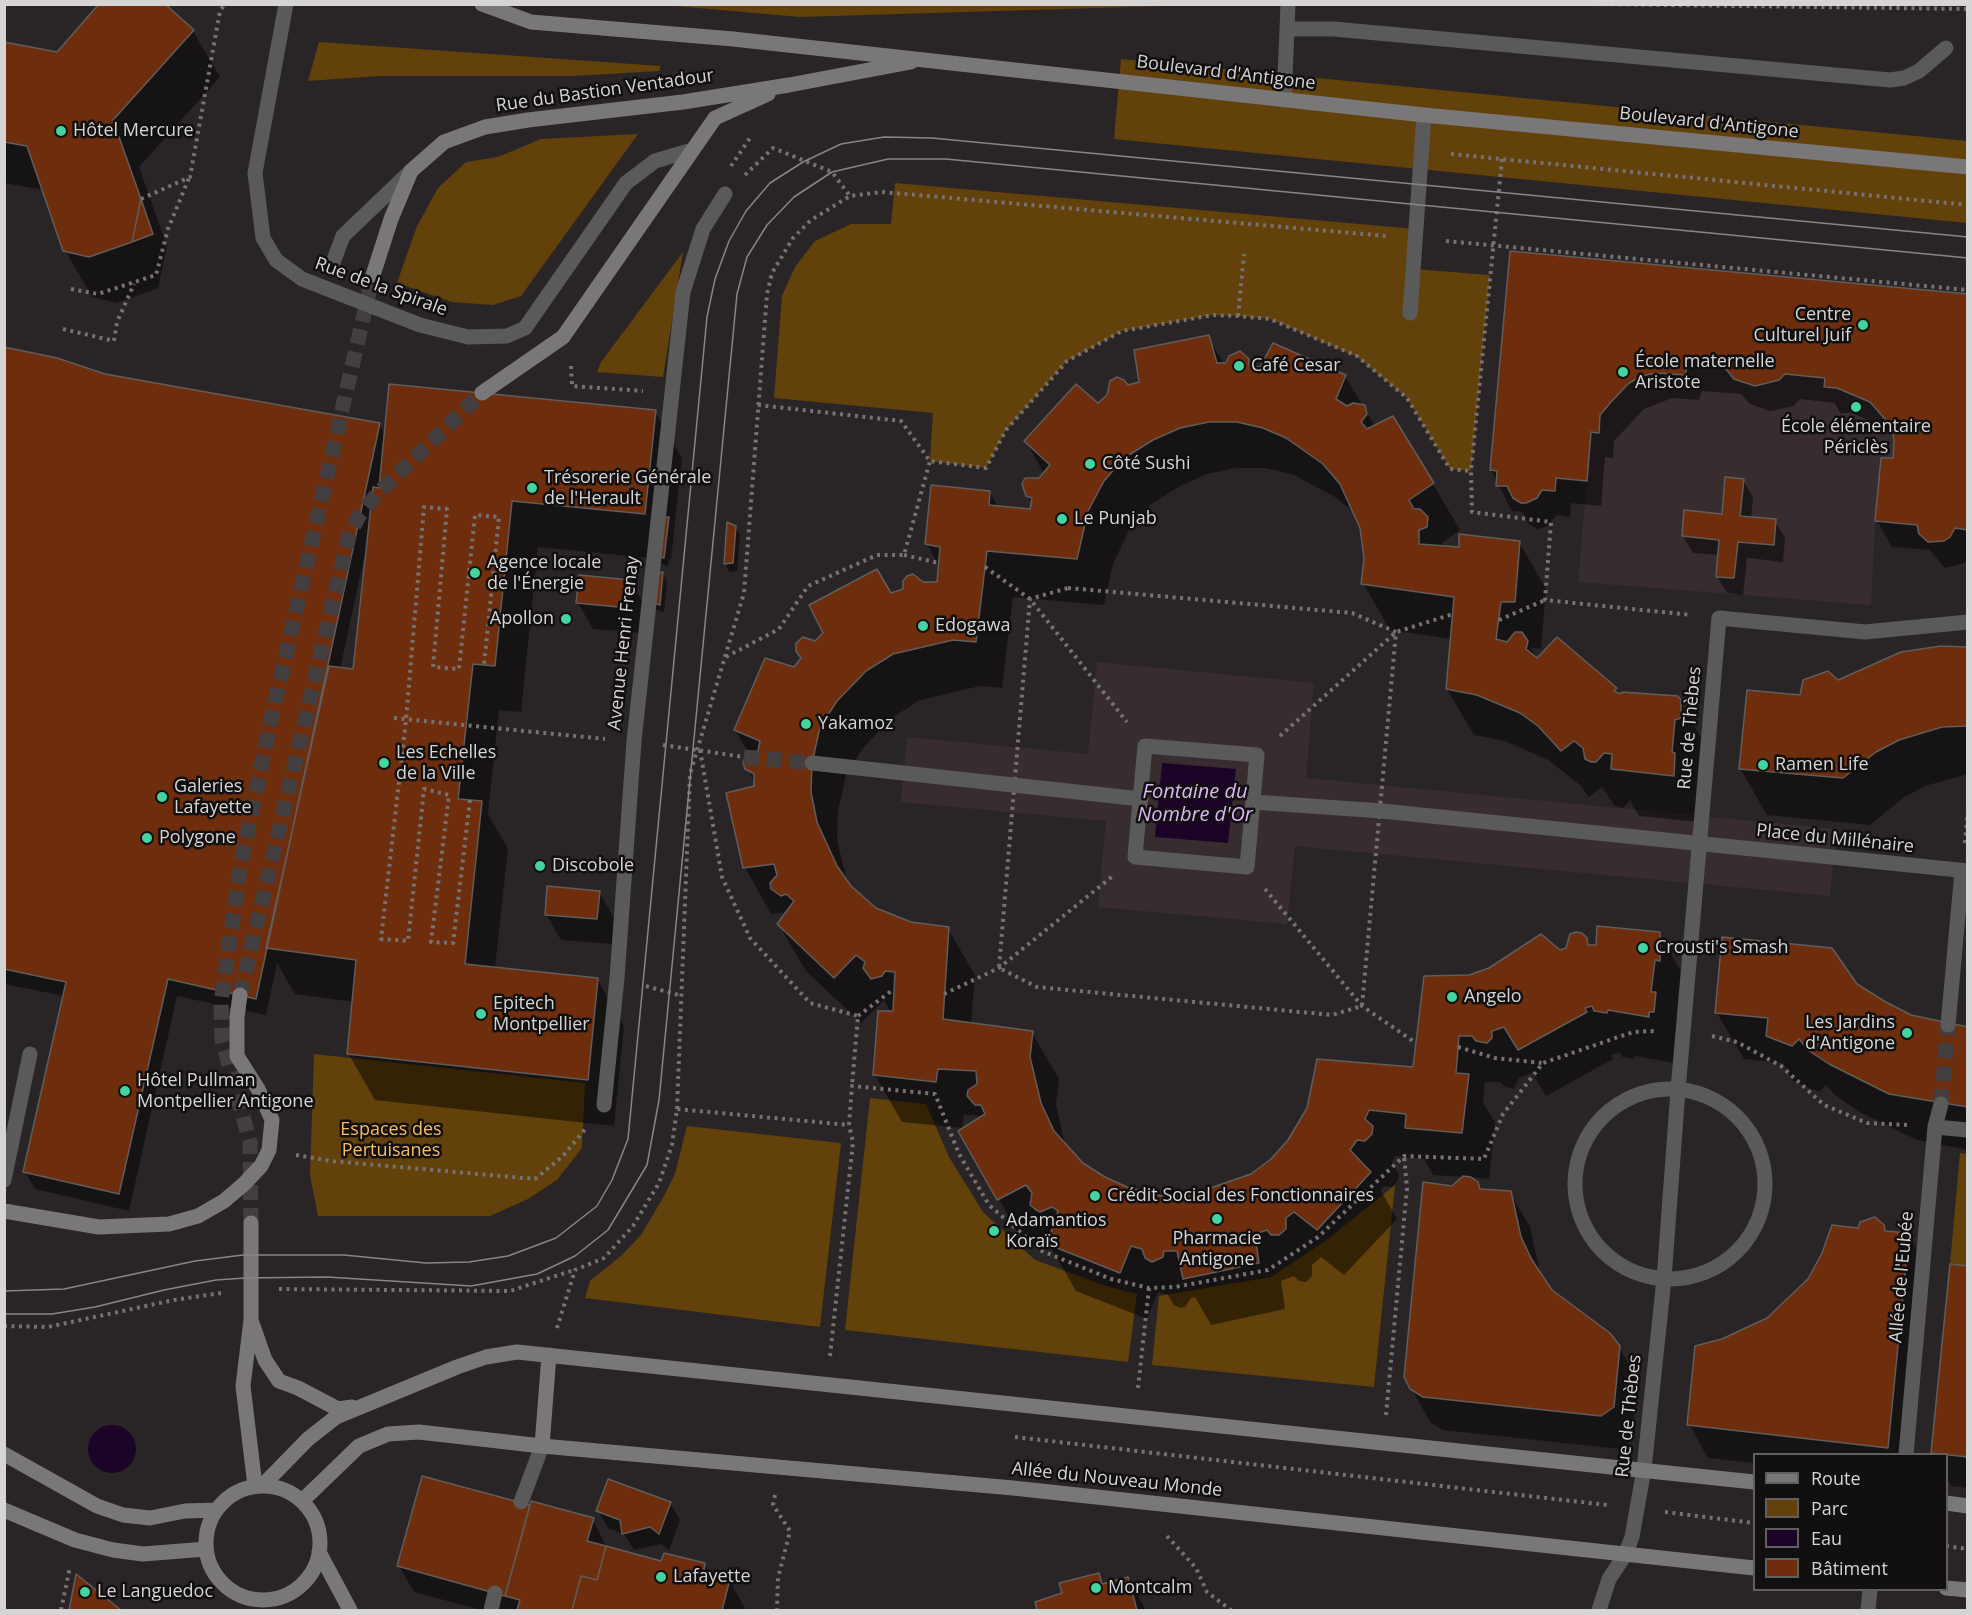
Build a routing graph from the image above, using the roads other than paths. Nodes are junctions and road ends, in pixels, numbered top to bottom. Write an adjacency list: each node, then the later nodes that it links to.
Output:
1 (286, 4): 10 (street, Rue de la Spirale)
2 (482, 4): 6 (street, Boulevard d'Antigone)
3 (1288, 4): 4 (street)
4 (1287, 29): 5 (street); 8 (street)
5 (1946, 48)
6 (926, 59): 7 (street, Rue du Bastion Ventadour); 8 (street, Boulevard d'Antigone)
7 (789, 86): 10 (street); 12 (street, Rue du Bastion Ventadour)
8 (1284, 100): 9 (street, Boulevard d'Antigone)
9 (1424, 115): 11 (street, Boulevard d'Antigone); 16 (street)
10 (689, 151): 17 (street)
11 (1968, 167)
12 (411, 171): 14 (street); 15 (street, Rue du Bastion Ventadour)
13 (725, 194): 29 (street, Avenue Henri Frenay)
14 (333, 265)
15 (373, 275)
16 (1410, 313)
17 (482, 393)
18 (1968, 622): 22 (street, Rue de Thèbes)
19 (812, 763): 20 (street)
20 (1141, 799): 21 (street); 21 (street)
21 (1253, 801): 22 (street, Place du Millénaire)
22 (1698, 845): 23 (street, Place du Millénaire); 27 (street, Rue de Thèbes)
23 (1965, 871): 25 (street)
24 (240, 995): 33 (street)
25 (1948, 1025)
26 (30, 1054): 32 (street)
27 (1678, 1090): 35 (street, Rue de Thèbes); 35 (street); 35 (street)
28 (1941, 1104): 30 (street, Allée de l'Eubée)
29 (604, 1105)
30 (1935, 1127): 31 (street); 40 (street, Allée de l'Eubée)
31 (1968, 1130)
32 (4, 1180)
33 (4, 1211)
34 (251, 1223): 36 (street)
35 (1664, 1279): 42 (street, Rue de Thèbes)
36 (251, 1320): 38 (street); 44 (street)
37 (549, 1355): 38 (street); 39 (street); 42 (street)
38 (377, 1402): 44 (street)
39 (542, 1446): 45 (street, Allée du Nouveau Monde); 46 (street); 53 (street, Allée du Nouveau Monde)
40 (1906, 1453)
41 (4, 1454): 50 (street)
42 (1644, 1469): 43 (street); 53 (street, Rue de Thèbes)
43 (1753, 1482)
44 (259, 1486): 45 (street); 50 (street)
45 (302, 1501): 52 (street)
46 (521, 1502)
47 (1948, 1503): 48 (street)
48 (1968, 1506)
49 (4, 1510): 51 (street)
50 (216, 1510): 51 (street)
51 (206, 1549): 59 (street)
52 (319, 1552): 59 (street); 61 (street)
53 (1625, 1555): 54 (street, Allée du Nouveau Monde); 63 (street)
54 (1753, 1568)
55 (1948, 1588): 56 (street)
56 (1968, 1590)
57 (1870, 1591): 64 (street)
58 (495, 1593): 62 (street)
59 (257, 1599): 60 (street)
60 (268, 1611)
61 (350, 1611)
62 (491, 1611)
63 (1599, 1611)
64 (1868, 1611)

